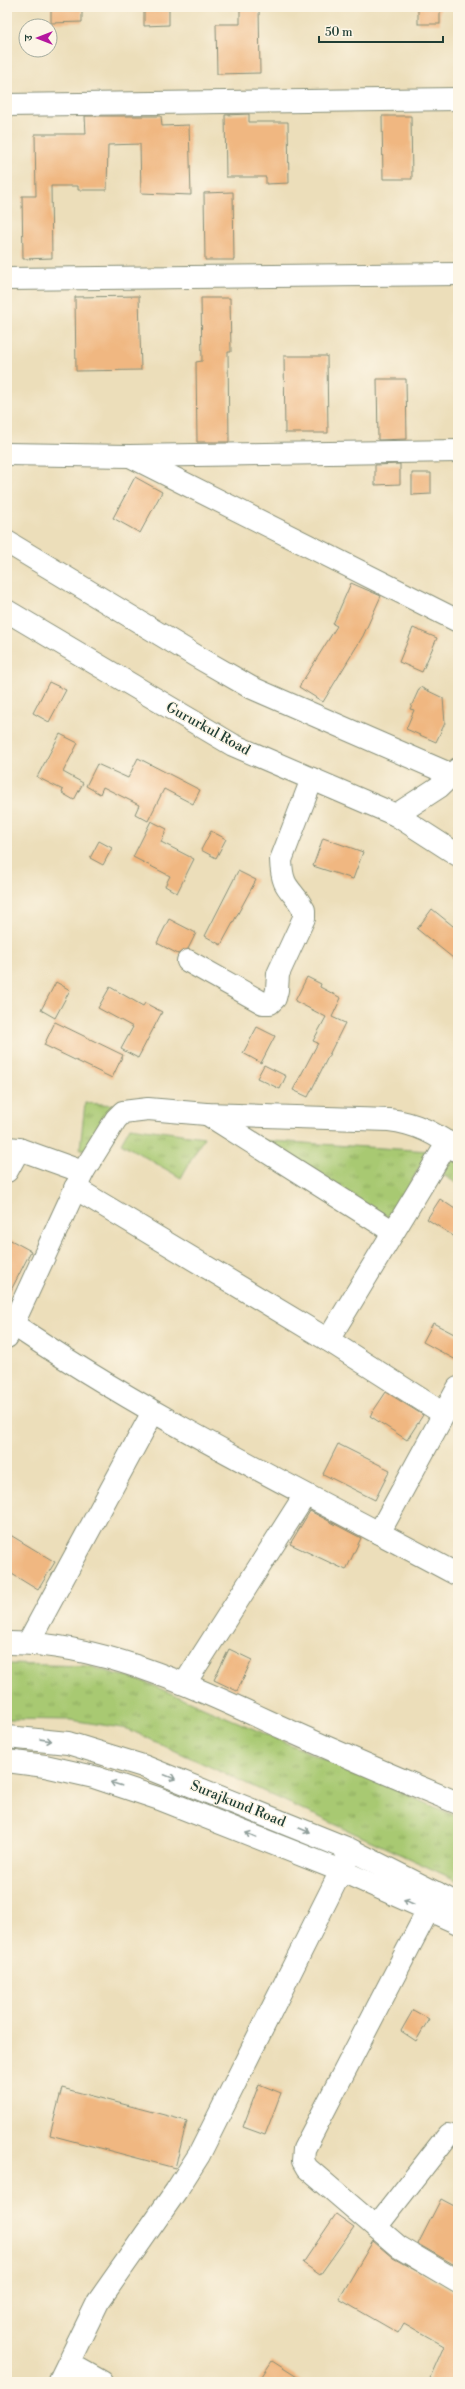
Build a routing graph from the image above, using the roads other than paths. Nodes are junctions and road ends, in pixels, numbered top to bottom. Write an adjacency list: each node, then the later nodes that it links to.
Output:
1 (458, 98): 2 (street)
2 (7, 105)
3 (458, 274): 4 (street)
4 (7, 279)
5 (458, 451): 7 (street)
6 (7, 454): 7 (street)
7 (129, 456): 10 (street)
8 (7, 542): 11 (street)
9 (7, 611): 12 (street, Gururkul Road)
10 (458, 621)
11 (455, 772): 13 (street)
12 (312, 779): 13 (street, Gururkul Road); 15 (street)
13 (396, 815): 14 (street, Gururkul Road)
14 (458, 855)
15 (188, 961)
16 (206, 1114): 17 (street); 20 (street); 21 (street)
17 (453, 1146): 21 (street)
18 (13, 1149): 19 (street); 20 (street)
19 (7, 1171)
20 (79, 1180): 22 (street); 23 (street)
21 (392, 1231): 23 (street)
22 (9, 1327): 25 (street)
23 (328, 1340): 26 (street)
24 (458, 1388): 26 (street)
25 (153, 1412): 27 (street); 30 (street)
26 (444, 1414): 28 (street)
27 (305, 1495): 28 (street); 31 (street)
28 (379, 1533): 29 (street)
29 (458, 1575)
30 (17, 1643): 31 (street)
31 (185, 1683): 34 (street)
32 (7, 1737): 35 (street, Surajkund Road, one-way to 35)
33 (7, 1761): 36 (street, Surajkund Road, one-way to 33)
34 (458, 1802)
35 (351, 1850): 36 (street); 37 (street, Surajkund Road)
36 (342, 1871): 37 (street, Surajkund Road, one-way to 36); 43 (street)
37 (433, 1902): 38 (street, Surajkund Road); 39 (street, Surajkund Road); 41 (street)
38 (458, 1904)
39 (458, 1923)
40 (448, 2134): 41 (street)
41 (376, 2227): 42 (street)
42 (458, 2282)
43 (64, 2373): 44 (street)
44 (102, 2382)

